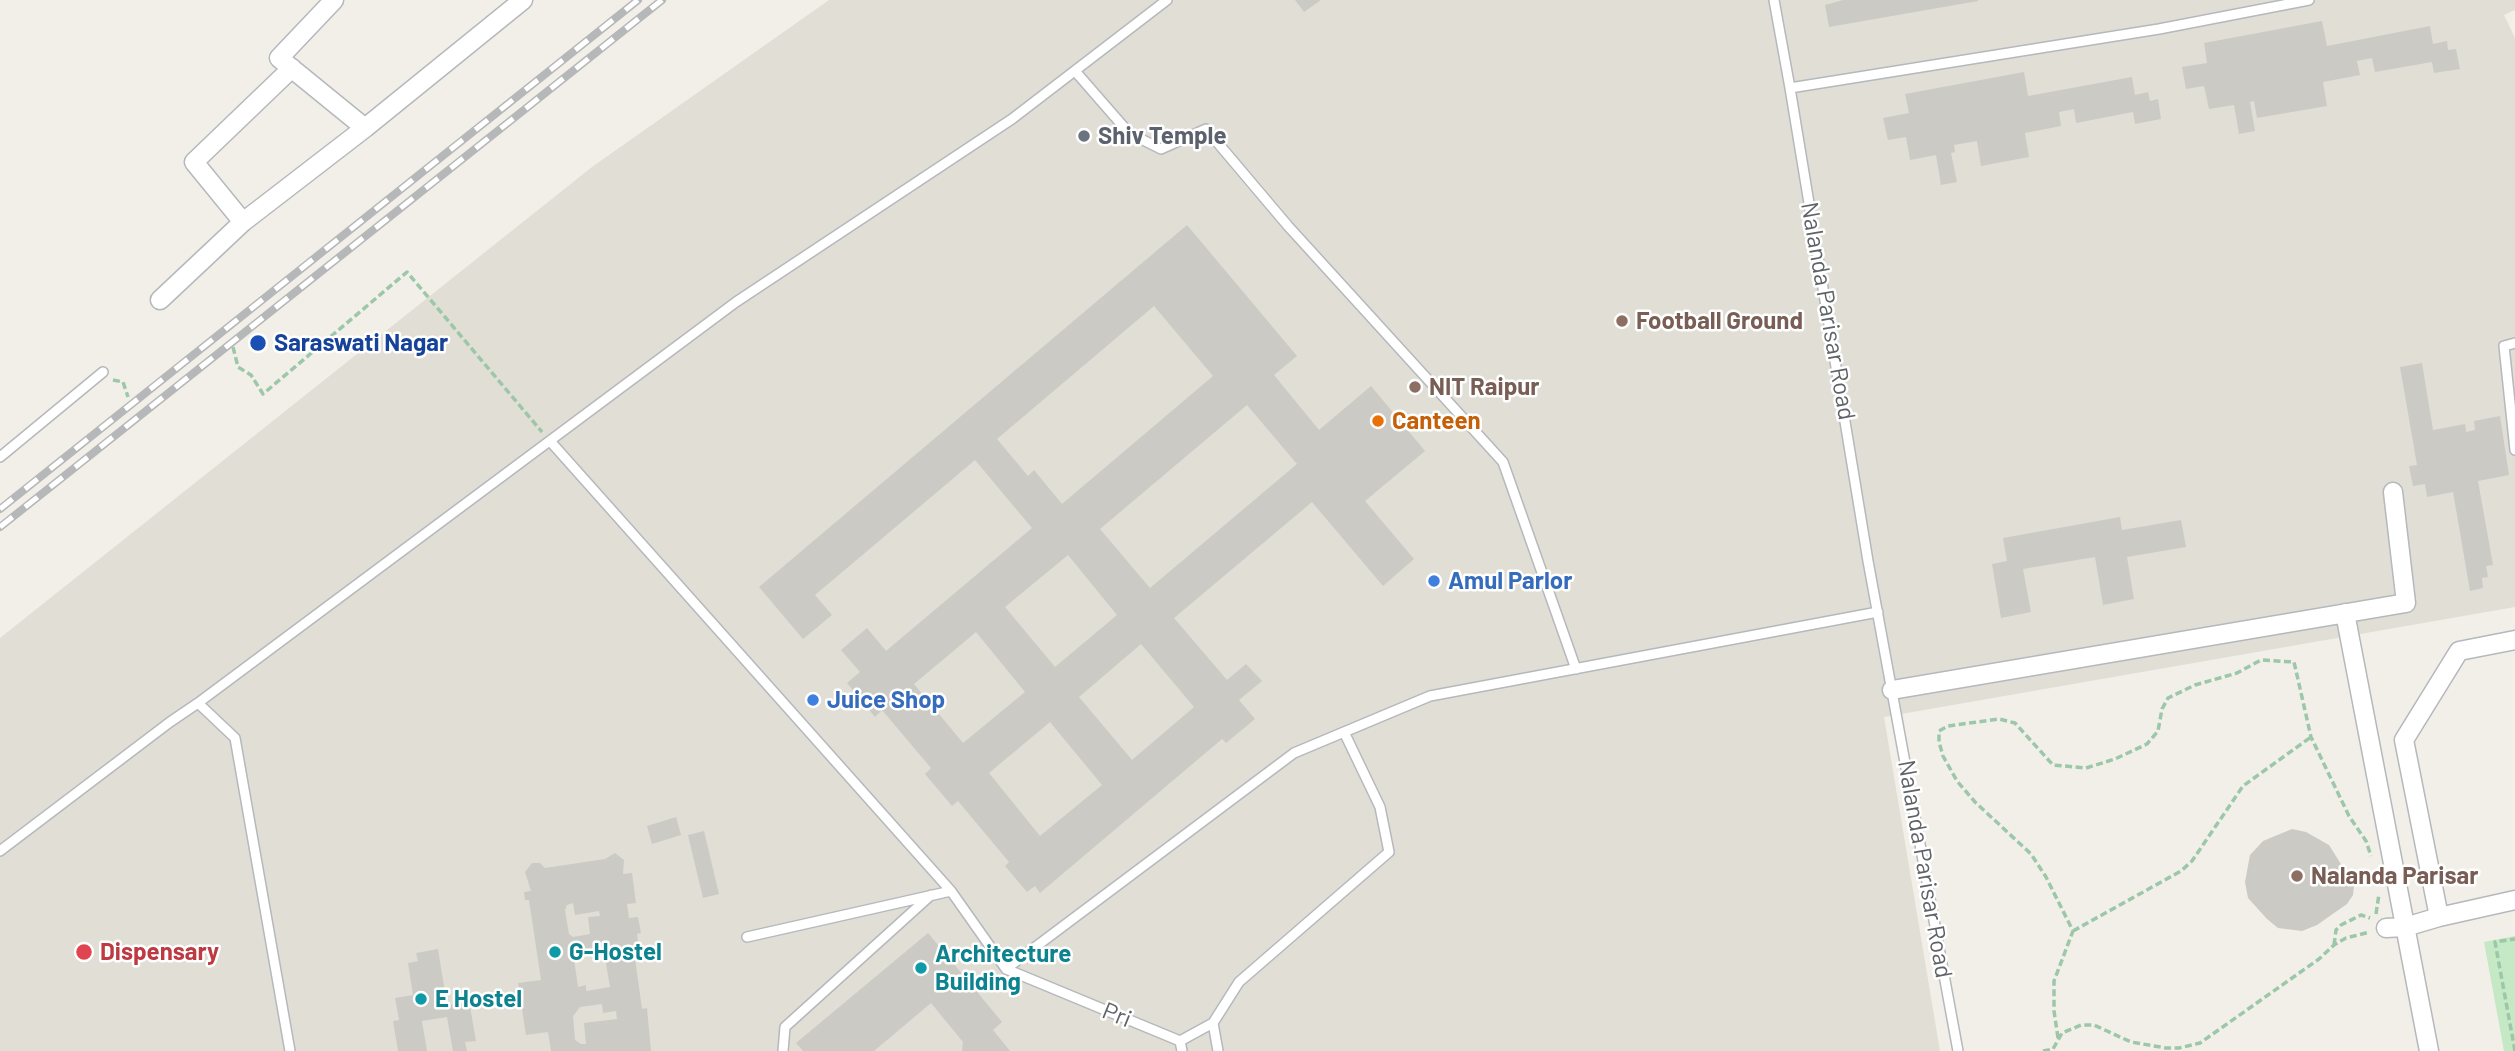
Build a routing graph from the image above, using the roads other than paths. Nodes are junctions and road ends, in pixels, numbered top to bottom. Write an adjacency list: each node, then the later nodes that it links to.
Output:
1 (334, 0): 6 (street)
2 (523, 0): 9 (street)
3 (1167, 0): 7 (lane)
4 (1774, 0): 8 (lane, Nalanda Parisar Road)
5 (2309, 0): 8 (lane)
6 (292, 68): 9 (street); 10 (street)
7 (1074, 71): 14 (lane); 21 (lane)
8 (1790, 88): 18 (lane, Nalanda Parisar Road)
9 (365, 128): 10 (street)
10 (243, 222): 11 (street)
11 (160, 300)
12 (2515, 343): 15 (lane)
13 (103, 372): 16 (lane)
14 (550, 442): 23 (lane); 26 (lane)
15 (2515, 450)
16 (0, 457)
17 (2393, 492): 19 (street)
18 (1878, 612): 21 (lane); 22 (lane, Nalanda Parisar Road)
19 (2345, 613): 22 (street); 30 (street)
20 (2515, 640): 29 (street)
21 (1576, 669): 24 (lane)
22 (1892, 690): 39 (lane, Nalanda Parisar Road)
23 (198, 703): 25 (lane); 36 (lane)
24 (1344, 732): 33 (lane); 34 (lane)
25 (0, 851)
26 (951, 891): 27 (lane); 33 (lane)
27 (931, 895): 32 (lane); 37 (lane)
28 (2515, 901): 29 (street)
29 (2439, 917): 30 (street)
30 (2405, 927): 31 (street); 40 (street)
31 (2386, 928)
32 (747, 937)
33 (1006, 969): 35 (lane, Pri)
34 (1213, 1023): 35 (lane); 38 (lane)
35 (1181, 1046)
36 (290, 1051)
37 (783, 1051)
38 (1218, 1051)
39 (1958, 1051)
40 (2428, 1051)

